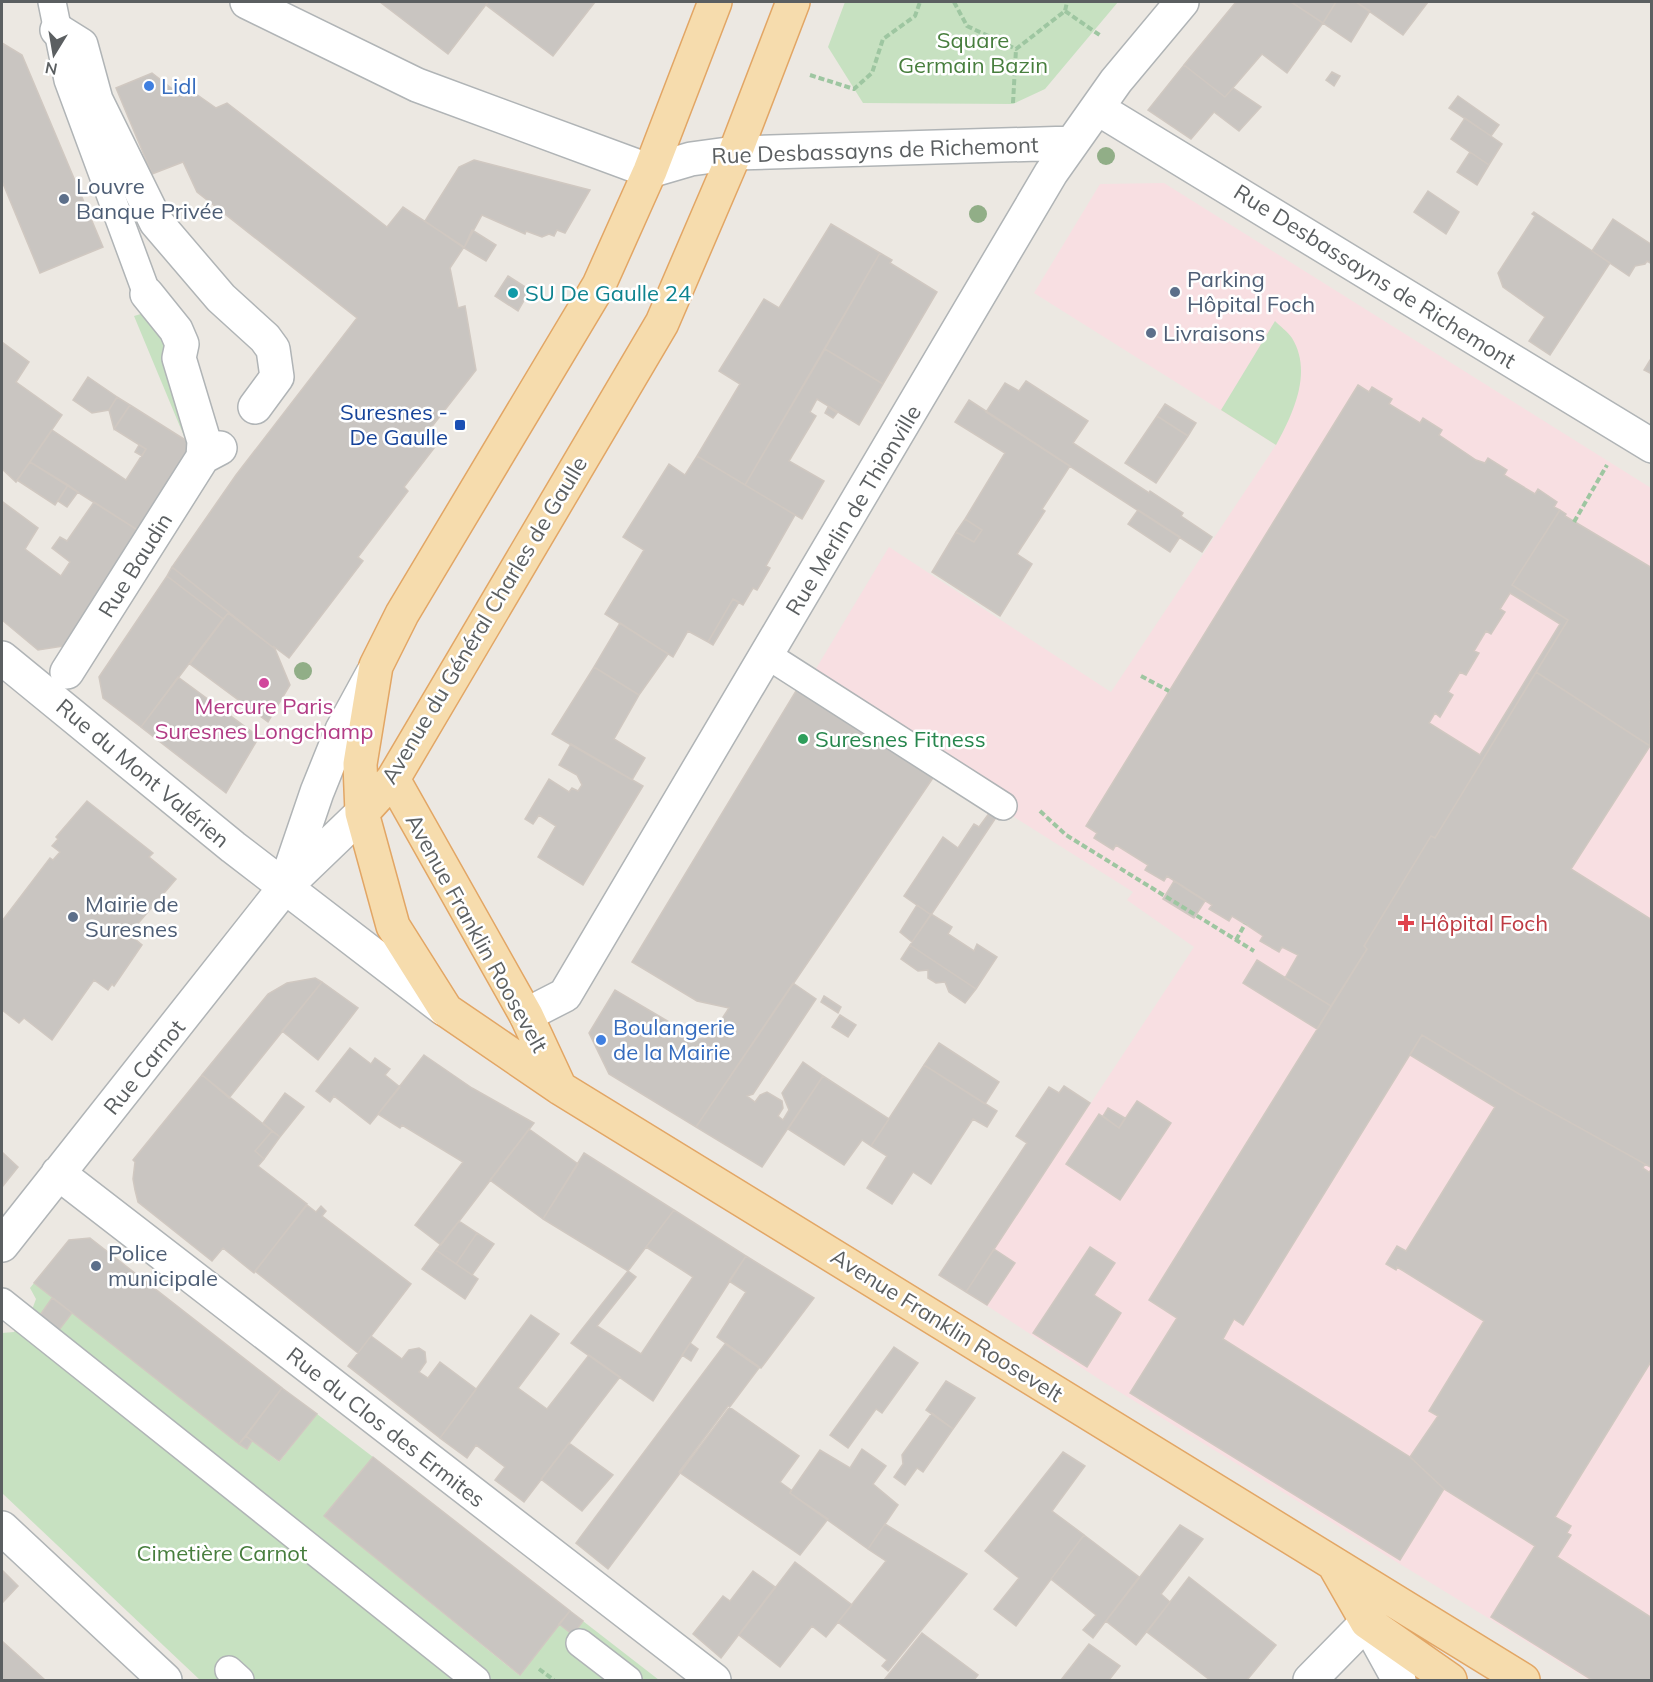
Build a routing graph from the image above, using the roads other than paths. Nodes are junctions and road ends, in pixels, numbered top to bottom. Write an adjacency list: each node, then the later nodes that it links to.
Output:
1 (247, 2): 9 (street)
2 (715, 2): 9 (main road, Avenue du Général Charles de Gaulle)
3 (793, 2): 8 (main road, Avenue du Général Charles de Gaulle)
4 (1182, 2): 6 (street, Rue Merlin de Thionville)
5 (54, 16): 10 (lane); 11 (street)
6 (1097, 108): 7 (street, Rue Merlin de Thionville); 12 (street, Rue Desbassayns de Richemont)
7 (1072, 142): 8 (street, Rue Desbassayns de Richemont); 13 (street, Rue Merlin de Thionville)
8 (735, 153): 9 (street, Rue Desbassayns de Richemont); 17 (main road, Avenue du Général Charles de Gaulle)
9 (650, 171): 15 (main road, Avenue du Général Charles de Gaulle)
10 (147, 294): 16 (street, Rue Baudin)
11 (255, 407)
12 (1652, 446)
13 (767, 655): 18 (lane); 22 (street, Rue Merlin de Thionville)
14 (2, 658): 20 (street, Rue du Mont Valérien)
15 (376, 666): 19 (main road, Avenue du Général Charles de Gaulle); 20 (street)
16 (67, 672)
17 (393, 779): 19 (main road, Avenue du Général Charles de Gaulle); 22 (main road, Avenue Franklin Roosevelt)
18 (1003, 806)
19 (362, 813): 20 (street); 21 (main road, Avenue Franklin Roosevelt)
20 (285, 887): 21 (street, Avenue Franklin Roosevelt); 24 (street, Rue Carnot)
21 (446, 1010): 23 (main road, Avenue Franklin Roosevelt)
22 (526, 1015): 23 (main road, Avenue Franklin Roosevelt)
23 (560, 1088): 28 (main road, Avenue Franklin Roosevelt)
24 (58, 1173): 25 (street, Rue Carnot); 35 (street, Rue du Clos des Ermites)
25 (2, 1245)
26 (2, 1302): 33 (lane)
27 (2, 1528): 32 (street)
28 (1334, 1563): 29 (main road, Avenue Franklin Roosevelt); 30 (main road, Avenue Franklin Roosevelt)
29 (1366, 1622): 30 (street); 36 (street); 37 (street, Avenue Franklin Roosevelt); 38 (main road, Avenue Franklin Roosevelt)
30 (1456, 1640): 39 (main road, Avenue Franklin Roosevelt)
31 (580, 1643): 34 (lane)
32 (165, 1680)
33 (476, 1680)
34 (628, 1680)
35 (714, 1680)
36 (1310, 1680)
37 (1399, 1680)
38 (1450, 1680)
39 (1523, 1680)

